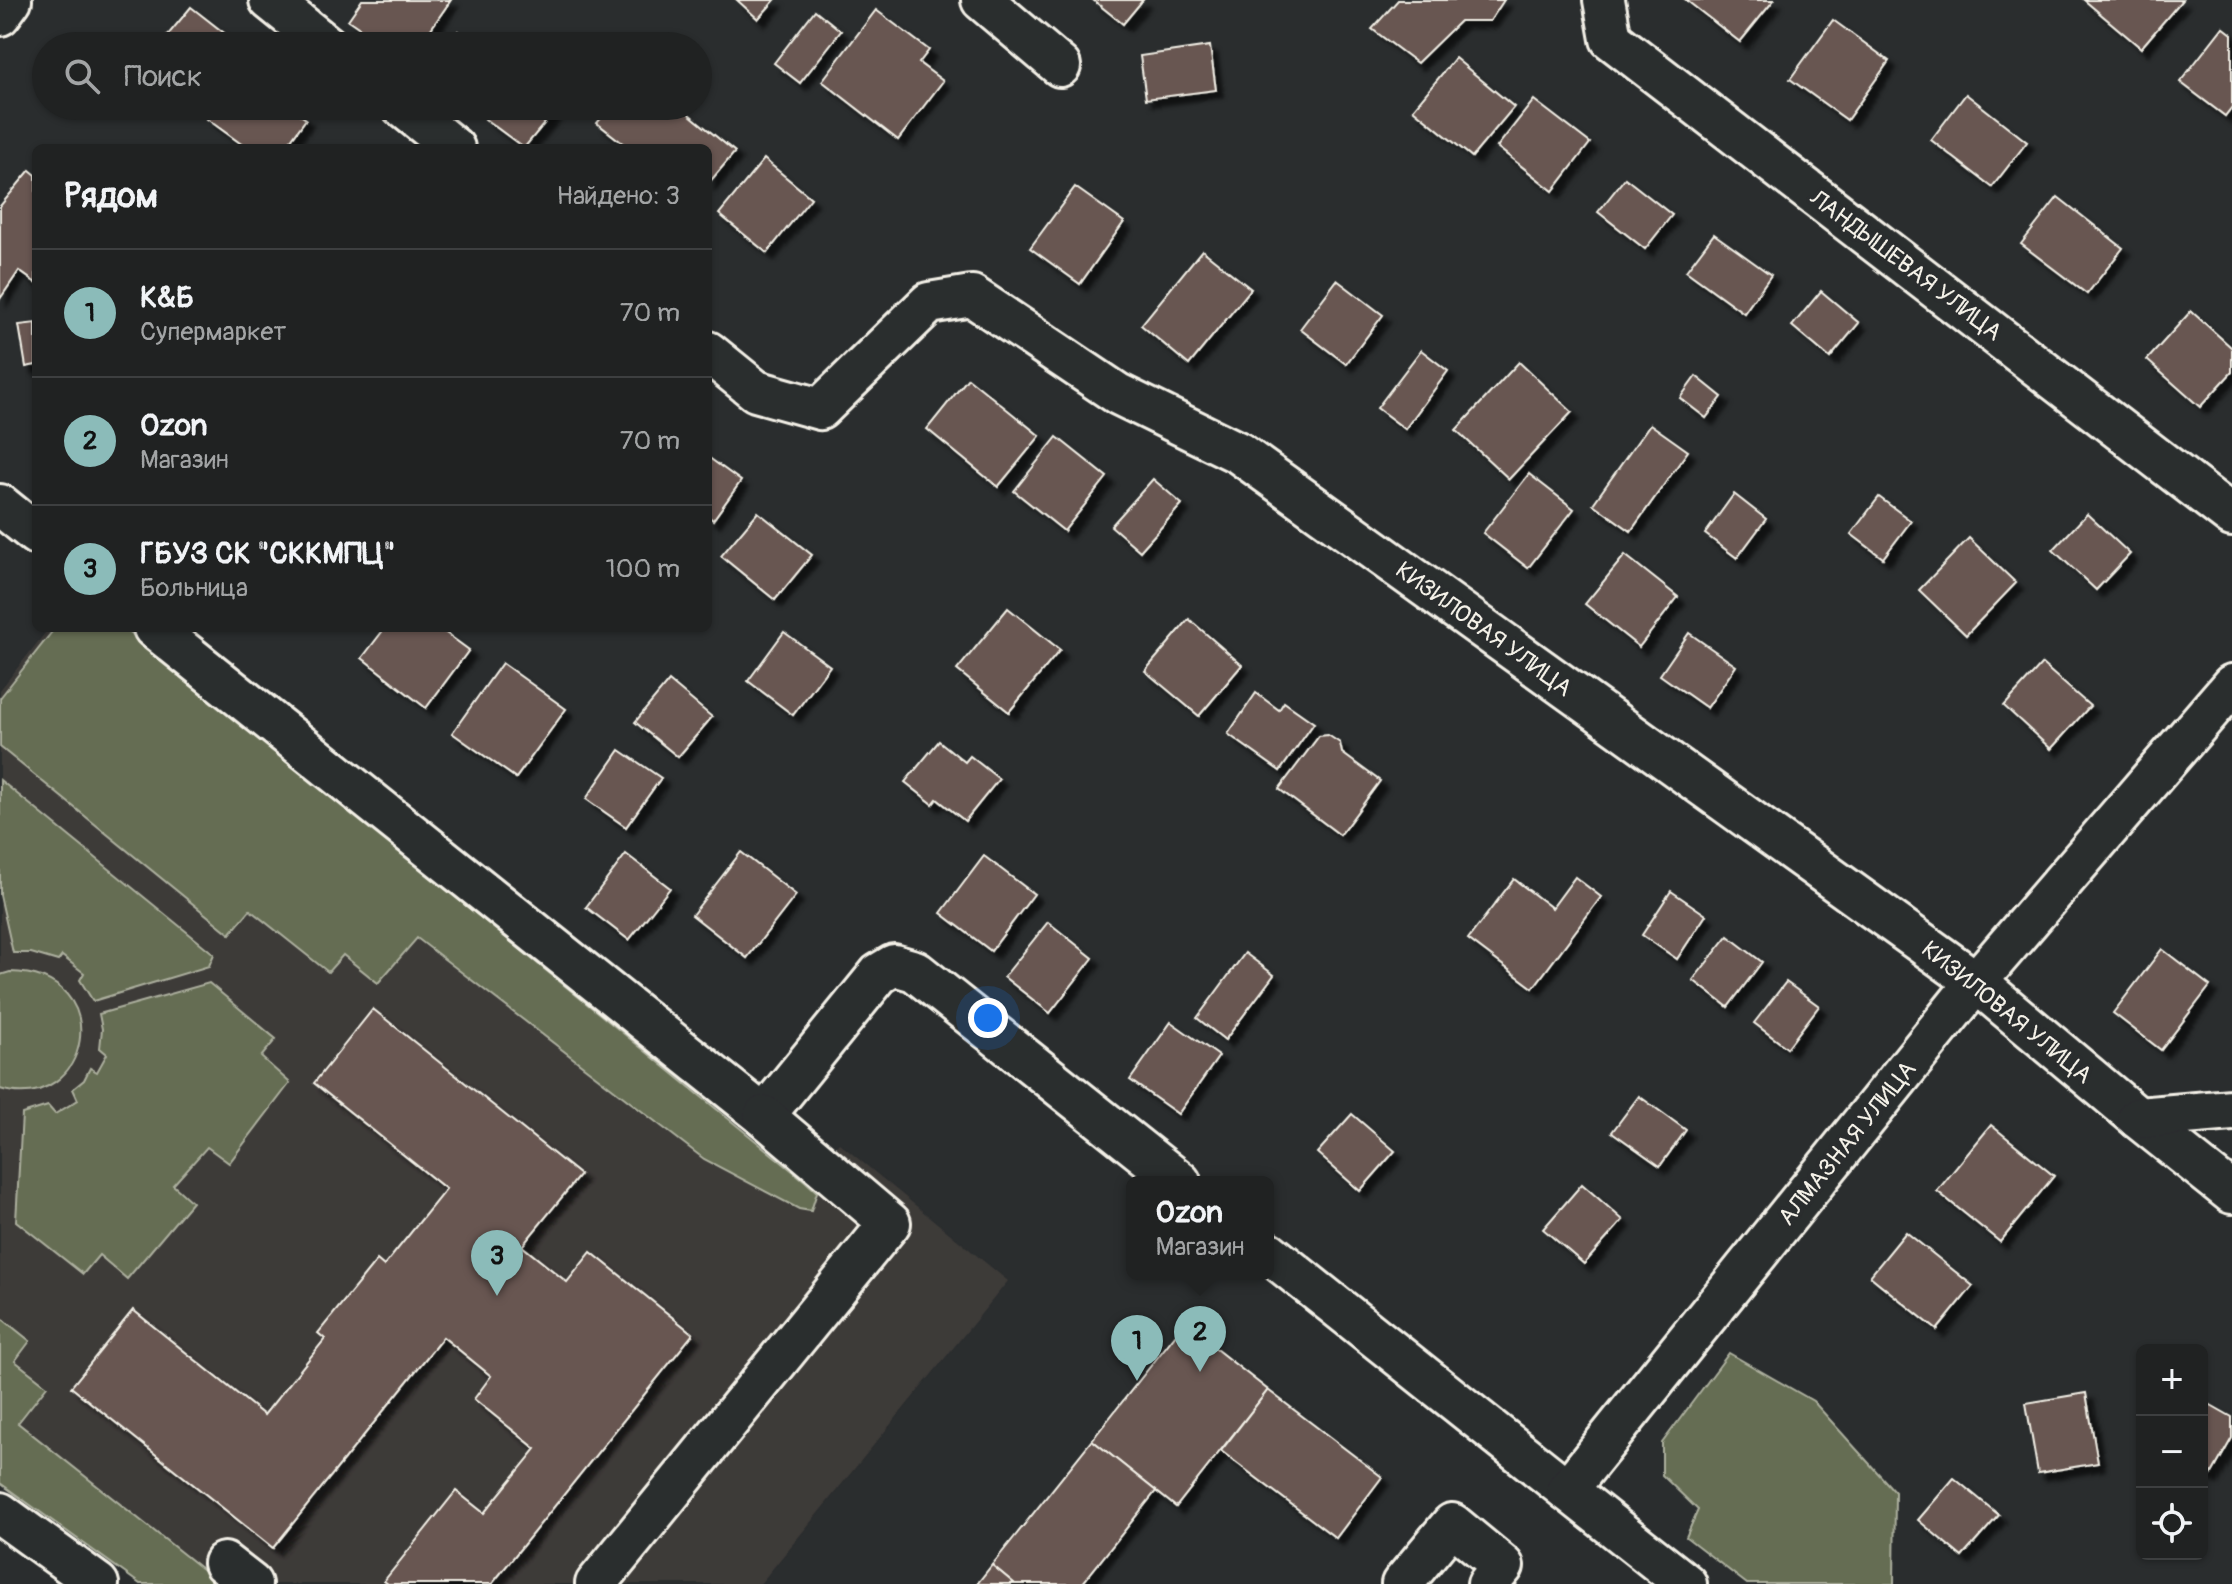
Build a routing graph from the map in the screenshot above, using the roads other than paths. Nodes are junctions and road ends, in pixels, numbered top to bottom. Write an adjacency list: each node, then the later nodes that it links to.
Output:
1 (11, 0): 5 (street)
2 (270, 0): 6 (street)
3 (982, 0): 7 (street)
4 (1604, 0): 12 (street, ЛАНДЫШЕВАЯ УЛИЦА)
5 (0, 15)
6 (310, 32)
7 (1060, 66)
8 (419, 120): 9 (street)
9 (449, 144)
10 (712, 355): 16 (street, КИЗИЛОВАЯ УЛИЦА)
11 (0, 505): 13 (street)
12 (2232, 516)
13 (32, 531)
14 (159, 632): 18 (street)
15 (2232, 685): 16 (street, АЛМАЗНАЯ УЛИЦА)
16 (1976, 982): 19 (street, КИЗИЛОВАЯ УЛИЦА); 23 (street, АЛМАЗНАЯ УЛИЦА)
17 (2232, 1110): 19 (street)
18 (764, 1116): 20 (street); 26 (street)
19 (2138, 1118): 21 (street, КИЗИЛОВАЯ УЛИЦА)
20 (1172, 1176)
21 (2232, 1193)
22 (1274, 1257): 23 (street)
23 (1567, 1490): 29 (street)
24 (0, 1513): 25 (street)
25 (98, 1584)
26 (596, 1584)
27 (1402, 1584): 28 (street)
28 (1488, 1584)
29 (1686, 1584)

